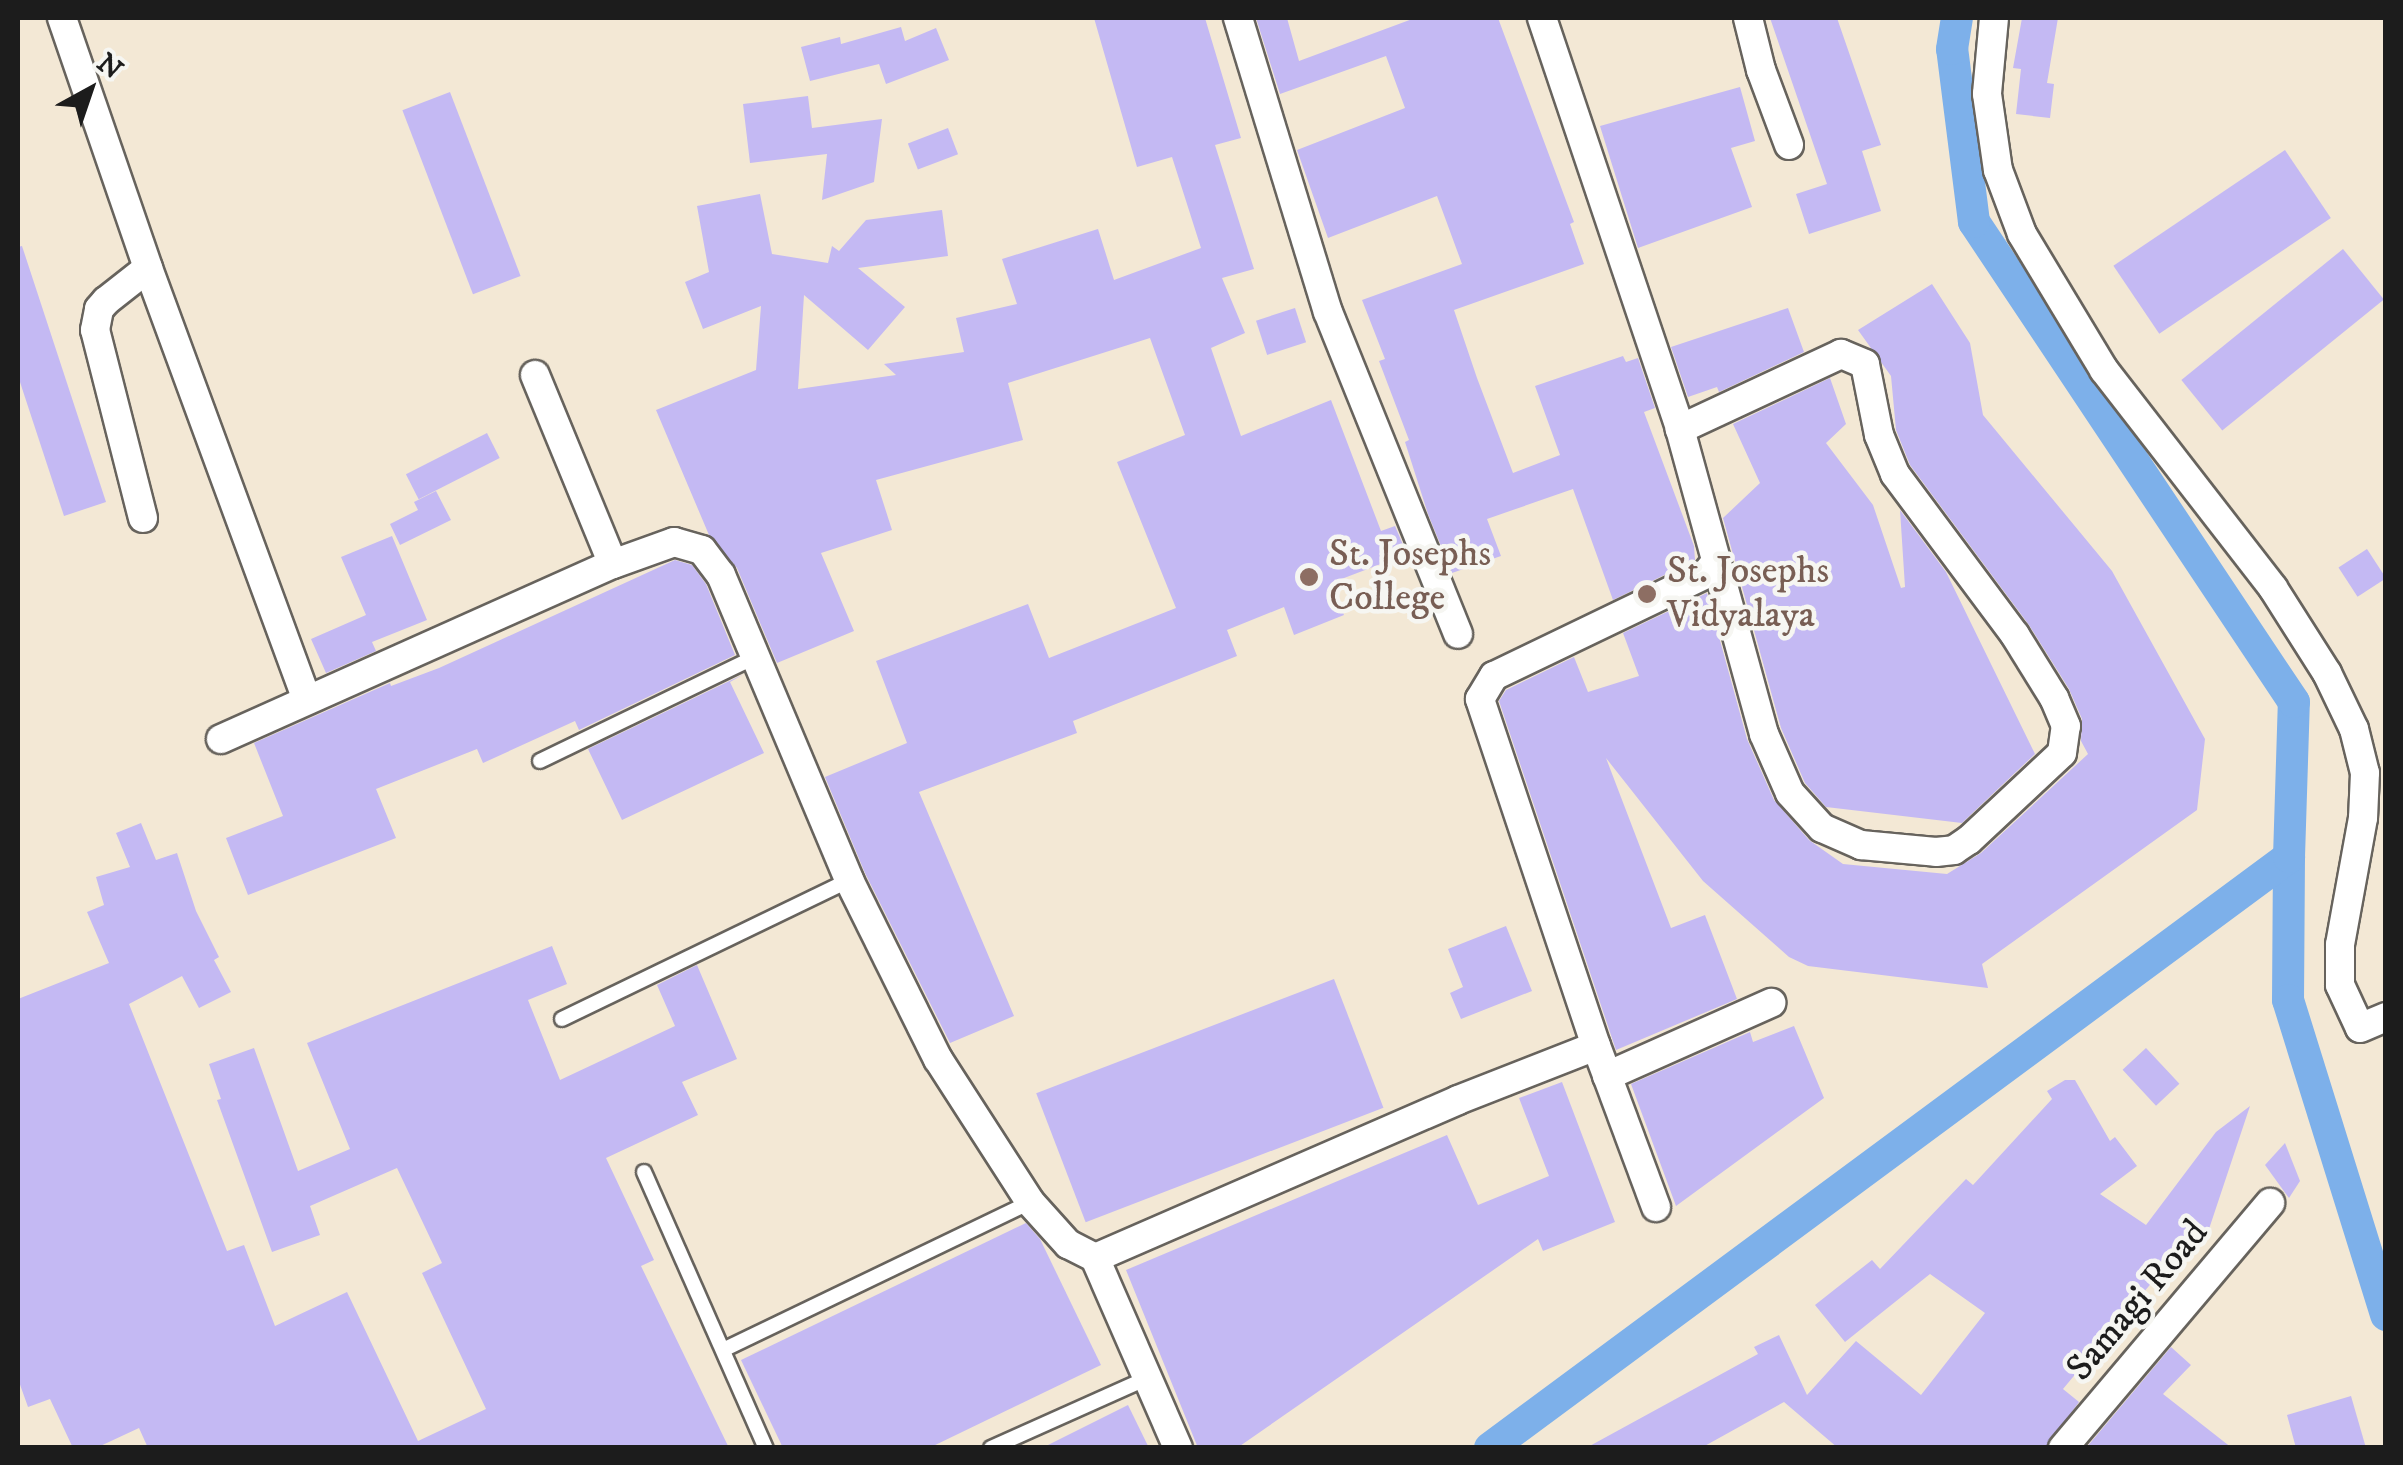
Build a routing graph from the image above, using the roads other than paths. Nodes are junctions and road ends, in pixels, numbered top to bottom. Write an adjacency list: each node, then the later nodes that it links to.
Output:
1 (62, 18): 7 (street)
2 (1238, 18): 13 (street)
3 (1542, 18): 9 (street)
4 (1748, 18): 6 (street)
5 (1994, 18): 20 (street)
6 (1789, 145)
7 (148, 268): 10 (street); 15 (street)
8 (535, 375): 11 (street)
9 (1680, 429): 12 (street); 12 (street)
10 (143, 518)
11 (613, 564): 14 (street); 15 (street)
12 (1714, 564): 22 (street)
13 (1458, 634)
14 (753, 658): 17 (lane); 18 (street)
15 (307, 699): 16 (street)
16 (222, 738)
17 (540, 760)
18 (849, 880): 21 (lane); 25 (street)
19 (1771, 1003): 23 (street)
20 (2386, 1017)
21 (562, 1019)
22 (1596, 1046): 23 (street); 28 (street)
23 (1607, 1076): 27 (street)
24 (644, 1172): 29 (lane)
25 (1030, 1202): 28 (street); 29 (lane)
26 (2270, 1203): 34 (street, Samagi Road)
27 (1656, 1207)
28 (1095, 1258): 30 (street)
29 (725, 1348): 31 (lane)
30 (1145, 1378): 32 (lane); 33 (street)
31 (766, 1448)
32 (991, 1448)
33 (1178, 1448)
34 (2063, 1448)

